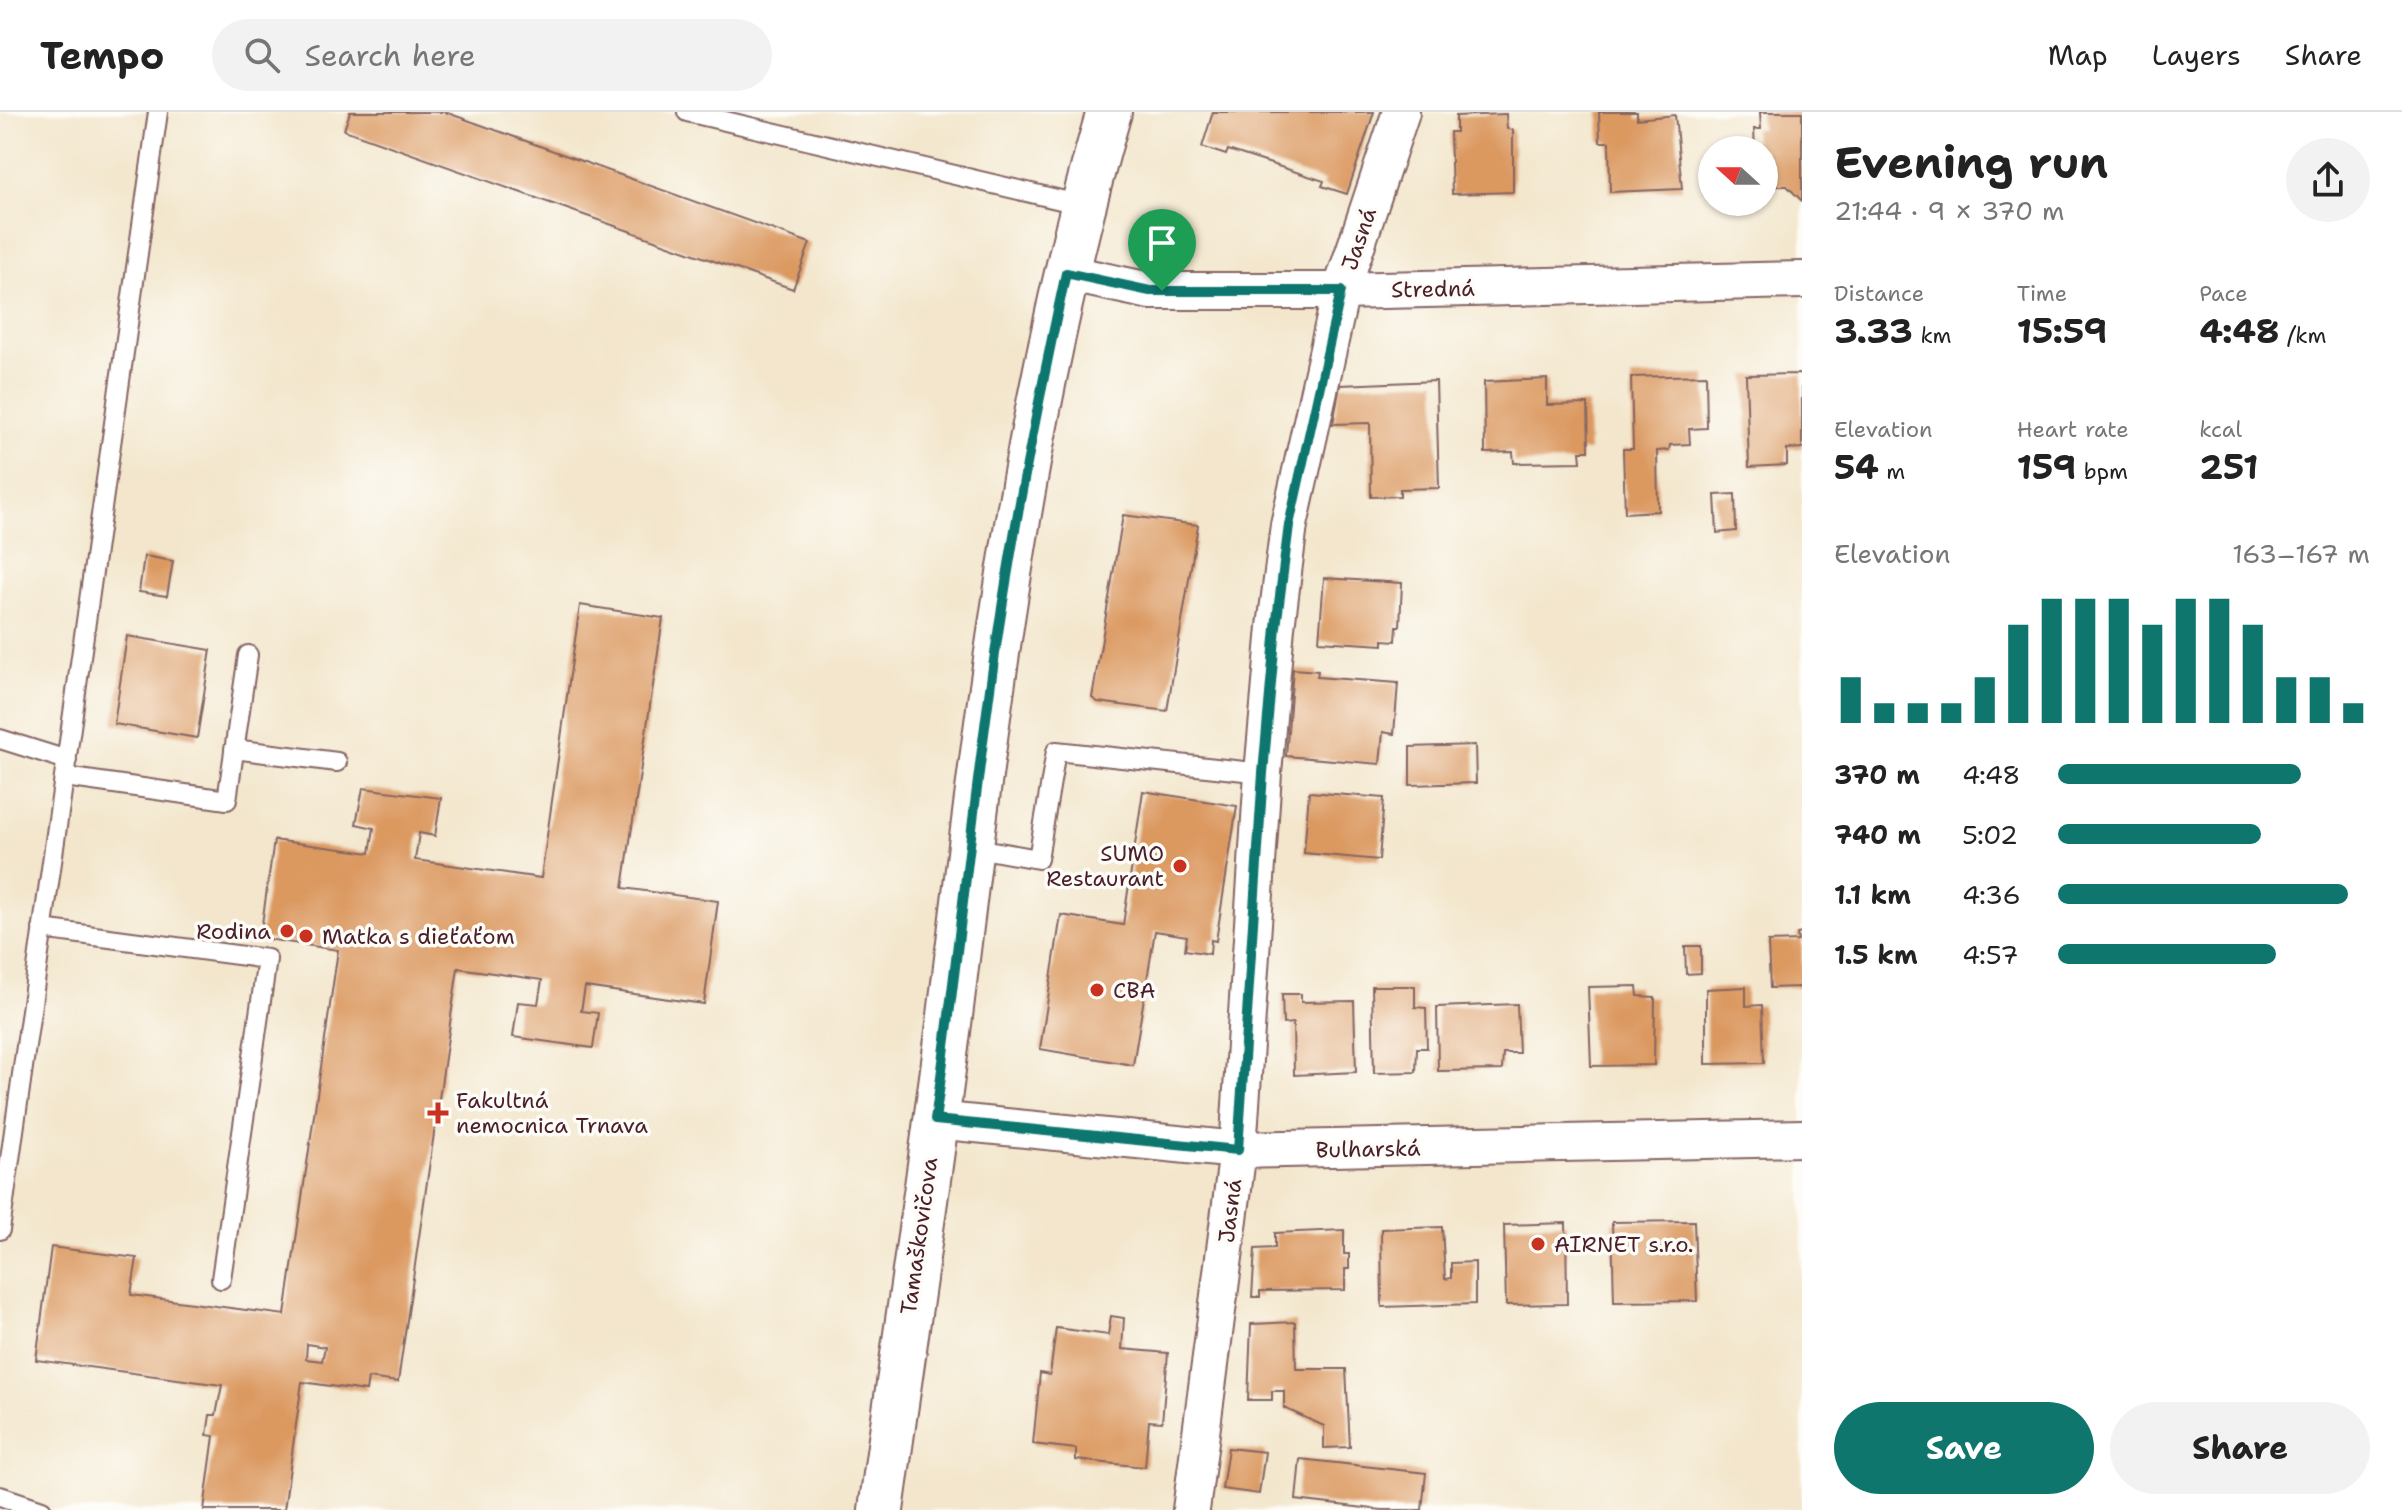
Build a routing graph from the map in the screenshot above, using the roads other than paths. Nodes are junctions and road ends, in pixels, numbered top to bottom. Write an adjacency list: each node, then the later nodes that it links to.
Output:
1 (158, 112): 13 (lane)
2 (687, 112): 5 (lane)
3 (1109, 112): 5 (main road, Tamaškovičova)
4 (1401, 112): 8 (street, Jasná)
5 (1082, 205): 6 (main road, Tamaškovičova)
6 (1066, 273): 8 (street, Stredná); 15 (main road, Tamaškovičova)
7 (1802, 280): 8 (street, Stredná)
8 (1341, 291): 14 (street, Jasná)
9 (248, 655): 11 (lane)
10 (0, 739): 13 (lane)
11 (234, 749): 12 (lane); 13 (lane)
12 (337, 762)
13 (66, 768): 16 (lane)
14 (1263, 773): 15 (lane); 19 (street, Jasná)
15 (971, 847): 17 (main road, Tamaškovičova)
16 (42, 929): 20 (lane); 21 (lane)
17 (935, 1120): 19 (street, Bulharská); 24 (main road, Tamaškovičova)
18 (1802, 1138): 19 (street, Bulharská)
19 (1238, 1150): 25 (street, Jasná)
20 (0, 1230)
21 (221, 1279)
22 (0, 1496): 23 (lane)
23 (42, 1510)
24 (881, 1510)
25 (1191, 1510)

